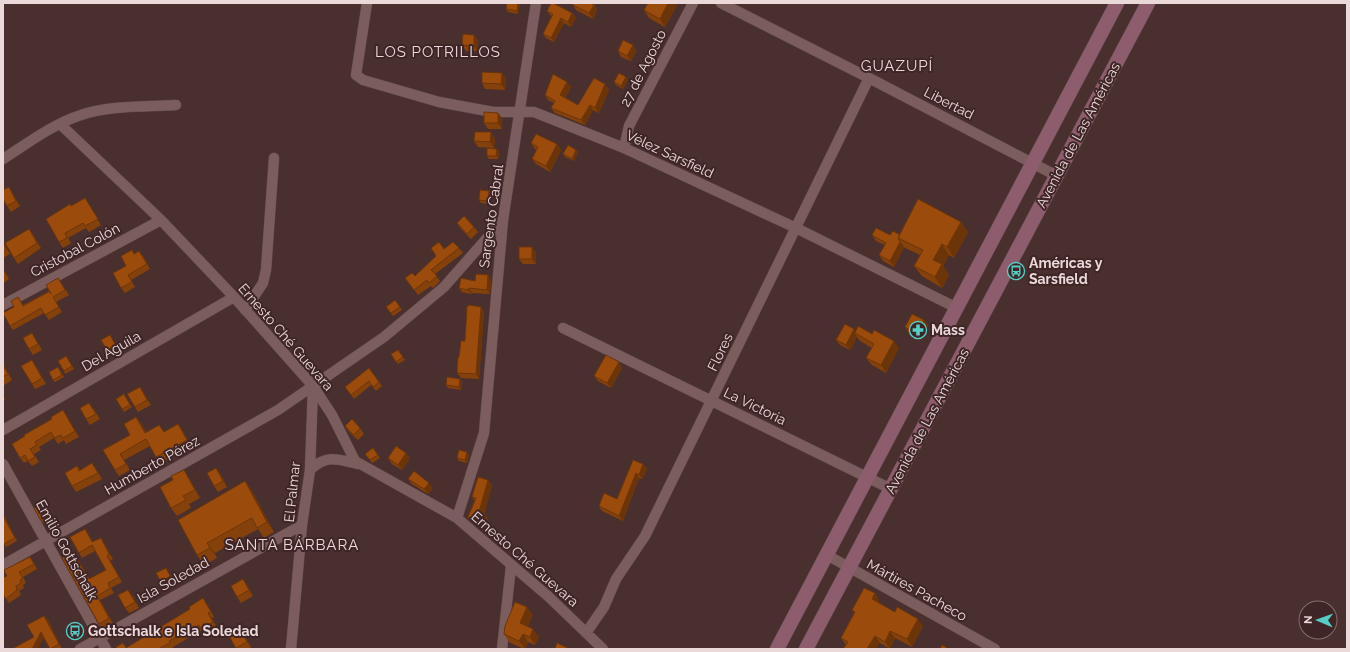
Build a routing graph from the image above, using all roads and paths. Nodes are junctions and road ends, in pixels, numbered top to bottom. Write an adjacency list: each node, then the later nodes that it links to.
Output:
1 (367, 3): 9 (street, Vélez Sarsfield)
2 (536, 3): 9 (street, Sargento Cabral)
3 (692, 3): 11 (street, 27 de Agosto)
4 (721, 3): 7 (street, Libertad)
5 (1117, 3): 14 (main road, Avenida de Las Américas)
6 (1148, 3): 15 (main road, Avenida de Las Américas)
7 (869, 78): 14 (street, Libertad); 18 (street, Flores)
8 (176, 105): 10 (street)
9 (521, 111): 11 (street, Vélez Sarsfield); 17 (street, Sargento Cabral)
10 (60, 124): 13 (street); 16 (street, Ernesto Ché Guevara)
11 (624, 148): 18 (street, Vélez Sarsfield)
12 (274, 158): 22 (street)
13 (3, 159)
14 (1033, 163): 15 (street, Libertad); 21 (main road, Avenida de Las Américas)
15 (1057, 176): 31 (main road, Avenida de Las Américas)
16 (161, 220): 19 (street, Ernesto Ché Guevara); 20 (street, Cristobal Colón)
17 (503, 220): 24 (street, Humberto Pérez); 32 (street, Sargento Cabral)
18 (796, 228): 21 (street, Vélez Sarsfield); 25 (street, Flores)
19 (234, 298): 22 (street, Ernesto Ché Guevara); 26 (street, Del Aguila)
20 (3, 305)
21 (957, 308): 30 (main road, Avenida de Las Américas)
22 (245, 310): 24 (street, Ernesto Ché Guevara)
23 (563, 328): 25 (street, La Victoria)
24 (313, 386): 28 (street, Ernesto Ché Guevara); 29 (street, El Palmar); 34 (street, Humberto Pérez)
25 (711, 400): 30 (street, La Victoria); 39 (street, Flores)
26 (3, 430)
27 (3, 464): 34 (street, Emilio Gottschalk)
28 (358, 464): 29 (street); 32 (street, Ernesto Ché Guevara)
29 (310, 470): 33 (street, El Palmar)
30 (867, 478): 31 (street, La Victoria); 35 (main road, Avenida de Las Américas)
31 (891, 490): 38 (main road, Avenida de Las Américas)
32 (457, 518): 37 (street, Ernesto Ché Guevara)
33 (302, 525): 40 (street, Isla Soledad); 43 (street, El Palmar)
34 (46, 541): 36 (street, Humberto Pérez); 40 (street, Emilio Gottschalk)
35 (826, 555): 38 (street, Mártires Pacheco); 46 (main road, Avenida de Las Américas)
36 (3, 565)
37 (511, 566): 39 (street, Ernesto Ché Guevara); 44 (street)
38 (849, 568): 47 (main road, Avenida de Las Américas); 48 (street, Mártires Pacheco)
39 (586, 633): 45 (street, Ernesto Ché Guevara)
40 (100, 638): 41 (street, Isla Soledad); 42 (street, Emilio Gottschalk)
41 (80, 649)
42 (106, 649)
43 (291, 649)
44 (502, 649)
45 (603, 649)
46 (777, 649)
47 (806, 649)
48 (994, 649)

